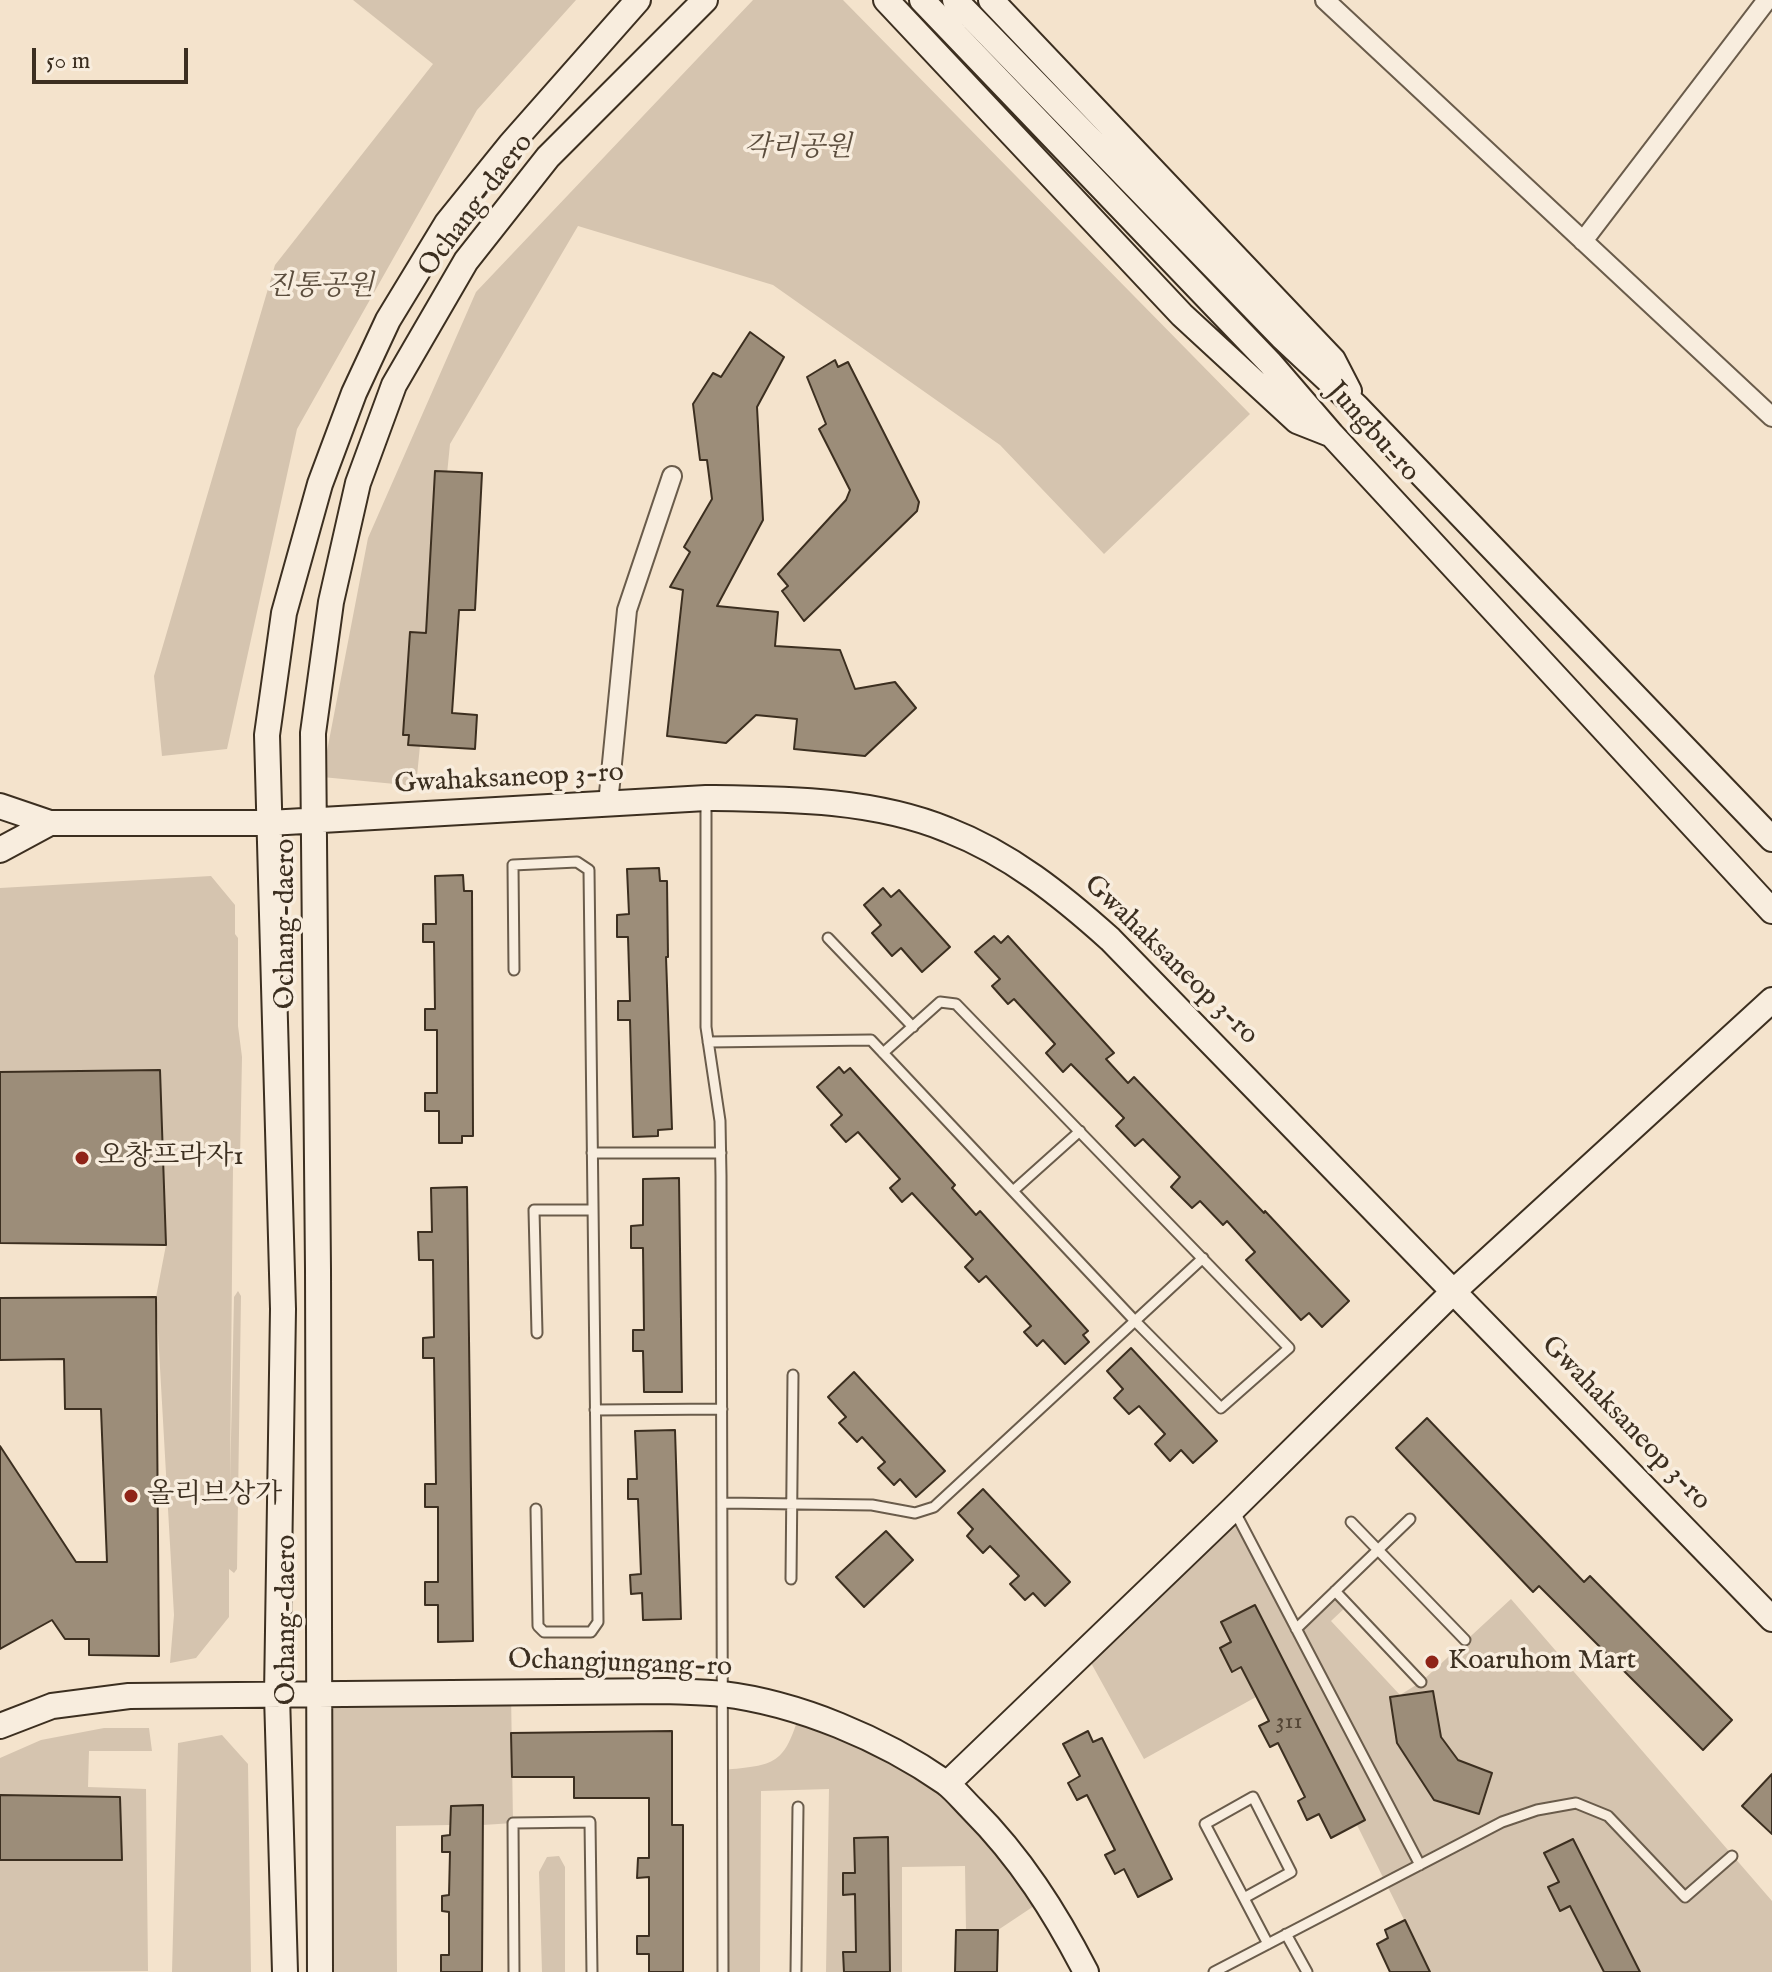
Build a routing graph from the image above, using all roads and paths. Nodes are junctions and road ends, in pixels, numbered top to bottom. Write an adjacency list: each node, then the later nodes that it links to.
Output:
1 (638, 0): 19 (main road, Ochang-daero)
2 (705, 0): 17 (main road, Ochang-daero)
3 (886, 0): 12 (main road)
4 (922, 0): 12 (main road, Jungbu-ro)
5 (955, 0): 10 (main road, Jungbu-ro)
6 (991, 0): 10 (main road)
7 (1325, 0): 9 (street)
8 (1767, 0): 9 (street)
9 (1583, 241): 11 (street)
10 (1357, 407): 20 (main road, Jungbu-ro)
11 (1772, 417)
12 (1332, 435): 22 (main road, Jungbu-ro)
13 (672, 476): 15 (street)
14 (706, 798): 15 (main road, Gwahaksaneop 3-ro); 27 (lane); 35 (main road, Gwahaksaneop 3-ro)
15 (608, 804): 17 (main road, Gwahaksaneop 3-ro)
16 (0, 806): 18 (main road)
17 (316, 821): 19 (main road, Gwahaksaneop 3-ro); 55 (main road, Ochang-daero)
18 (50, 823): 19 (main road, Gwahaksaneop 3-ro); 21 (main road)
19 (269, 823): 54 (main road, Ochang-daero)
20 (1772, 839)
21 (0, 850)
22 (1772, 911)
23 (828, 938): 26 (lane)
24 (514, 970): 30 (lane)
25 (1772, 1000): 35 (main road)
26 (913, 1027): 28 (lane); 29 (lane)
27 (708, 1042): 28 (lane); 31 (lane)
28 (883, 1053): 32 (lane)
29 (1080, 1131): 32 (lane); 34 (lane)
30 (592, 1153): 31 (lane); 33 (lane)
31 (721, 1153): 39 (lane)
32 (1013, 1191): 36 (lane)
33 (593, 1210): 37 (lane); 40 (lane)
34 (1203, 1258): 36 (lane); 36 (lane)
35 (1453, 1292): 44 (main road); 50 (main road, Gwahaksaneop 3-ro)
36 (1135, 1321): 42 (lane)
37 (537, 1333)
38 (793, 1375): 42 (lane)
39 (722, 1409): 40 (lane); 41 (lane)
40 (595, 1410): 43 (lane)
41 (723, 1503): 42 (lane); 56 (lane)
42 (791, 1503): 48 (lane)
43 (536, 1509)
44 (1233, 1509): 51 (lane); 58 (main road)
45 (1410, 1519): 47 (lane)
46 (1351, 1522): 47 (lane)
47 (1379, 1549): 49 (lane); 52 (lane)
48 (791, 1579)
49 (1335, 1591): 51 (lane); 53 (lane)
50 (1772, 1619)
51 (1296, 1629): 61 (lane)
52 (1465, 1640)
53 (1421, 1682)
54 (277, 1695): 55 (main road, Ochangjungang-ro); 57 (main road, Ochangjungang-ro); 65 (main road, Ochang-daero)
55 (318, 1695): 56 (main road, Ochangjungang-ro); 66 (main road, Ochang-daero)
56 (723, 1695): 58 (main road, Ochangjungang-ro); 69 (lane)
57 (0, 1726)
58 (947, 1784): 71 (main road, Ochangjungang-ro)
59 (798, 1807): 70 (lane)
60 (1732, 1856): 61 (lane)
61 (1420, 1865): 63 (lane)
62 (1244, 1898): 62 (lane); 64 (lane)
63 (1286, 1934): 64 (lane); 73 (lane)
64 (1268, 1944): 72 (lane)
65 (285, 1972)
66 (320, 1972)
67 (514, 1972): 68 (lane)
68 (592, 1972)
69 (723, 1972)
70 (796, 1972)
71 (1086, 1972)
72 (1214, 1972)
73 (1307, 1972)

